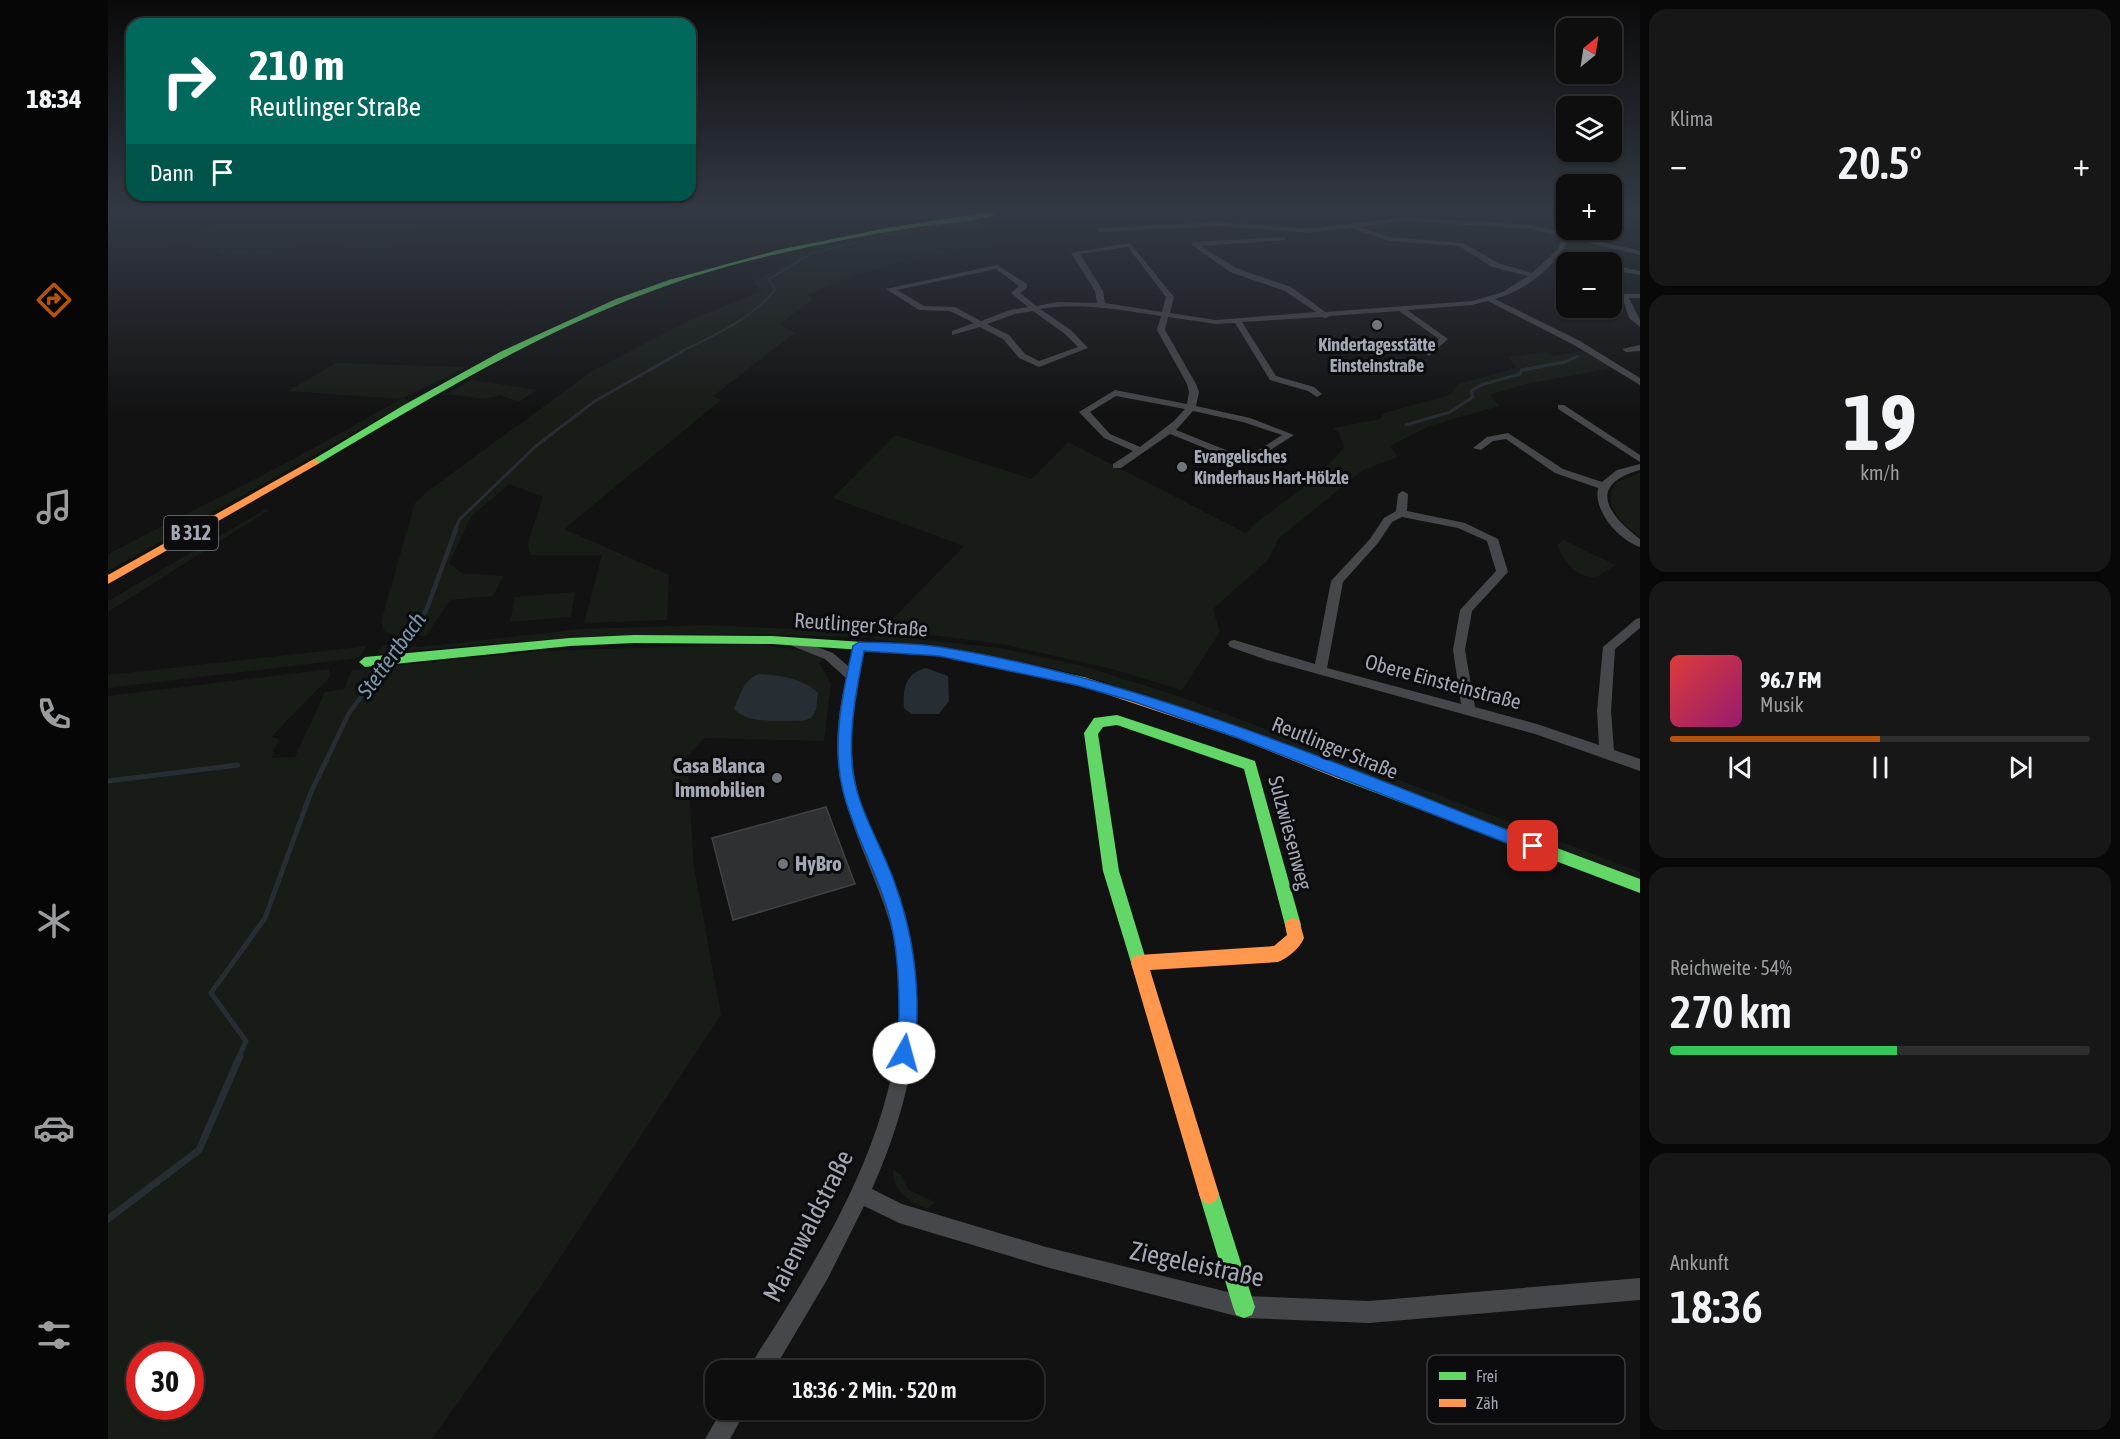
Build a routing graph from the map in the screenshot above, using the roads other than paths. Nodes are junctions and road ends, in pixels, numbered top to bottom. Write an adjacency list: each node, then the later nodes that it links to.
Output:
1 (675, 280): 26 (main road, B 312)
2 (936, 280): 16 (street)
3 (1016, 280): 11 (street)
4 (1093, 280): 10 (street)
5 (1157, 280): 13 (street)
6 (1262, 280): 14 (street)
7 (1528, 280): 9 (street)
8 (1640, 296): 17 (street)
9 (1491, 300): 12 (street); 22 (street)
10 (1101, 305): 11 (street); 13 (street)
11 (1033, 307): 16 (street); 16 (street)
12 (1402, 310): 14 (street); 21 (street)
13 (1164, 314): 15 (street); 25 (street)
14 (1326, 316): 15 (street)
15 (1238, 322): 23 (street)
16 (981, 324): 18 (street)
17 (1640, 325)
18 (955, 333)
19 (1640, 348): 20 (street)
20 (1626, 349)
21 (1429, 353)
22 (1640, 382)
23 (1317, 394)
24 (1561, 407): 30 (street)
25 (1193, 408): 27 (street); 27 (street); 29 (street)
26 (395, 416): 37 (main road, B 312); 38 (main road, B 312)
27 (1168, 430): 29 (street)
28 (1478, 448): 33 (street)
29 (1139, 450): 31 (street)
30 (1640, 459)
31 (1117, 466)
32 (1640, 467): 33 (street)
33 (1602, 486): 36 (street)
34 (1403, 494): 35 (street)
35 (1401, 513): 44 (street); 46 (street)
36 (1640, 544)
37 (108, 580)
38 (108, 594)
39 (1640, 622): 47 (street)
40 (791, 642): 42 (main road, Reutlinger Straße); 43 (main road, Reutlinger Straße); 45 (street)
41 (1234, 644): 44 (street, Obere Einsteinstraße)
42 (859, 646): 45 (street, Maienwaldstraße); 49 (main road, Reutlinger Straße)
43 (365, 662)
44 (1320, 670): 46 (street, Obere Einsteinstraße)
45 (853, 677): 51 (street, Maienwaldstraße)
46 (1469, 710): 47 (street, Obere Einsteinstraße)
47 (1606, 754): 48 (street, Obere Einsteinstraße)
48 (1640, 765)
49 (1640, 886)
50 (1139, 963): 50 (main road, Sulzwiesenweg); 53 (main road, Sulzwiesenweg)
51 (861, 1194): 53 (street, Ziegeleistraße); 54 (street, Maienwaldstraße)
52 (1640, 1289): 53 (street, Ziegeleistraße)
53 (1244, 1307)
54 (767, 1360)
55 (729, 1420): 56 (street)
56 (717, 1439)

